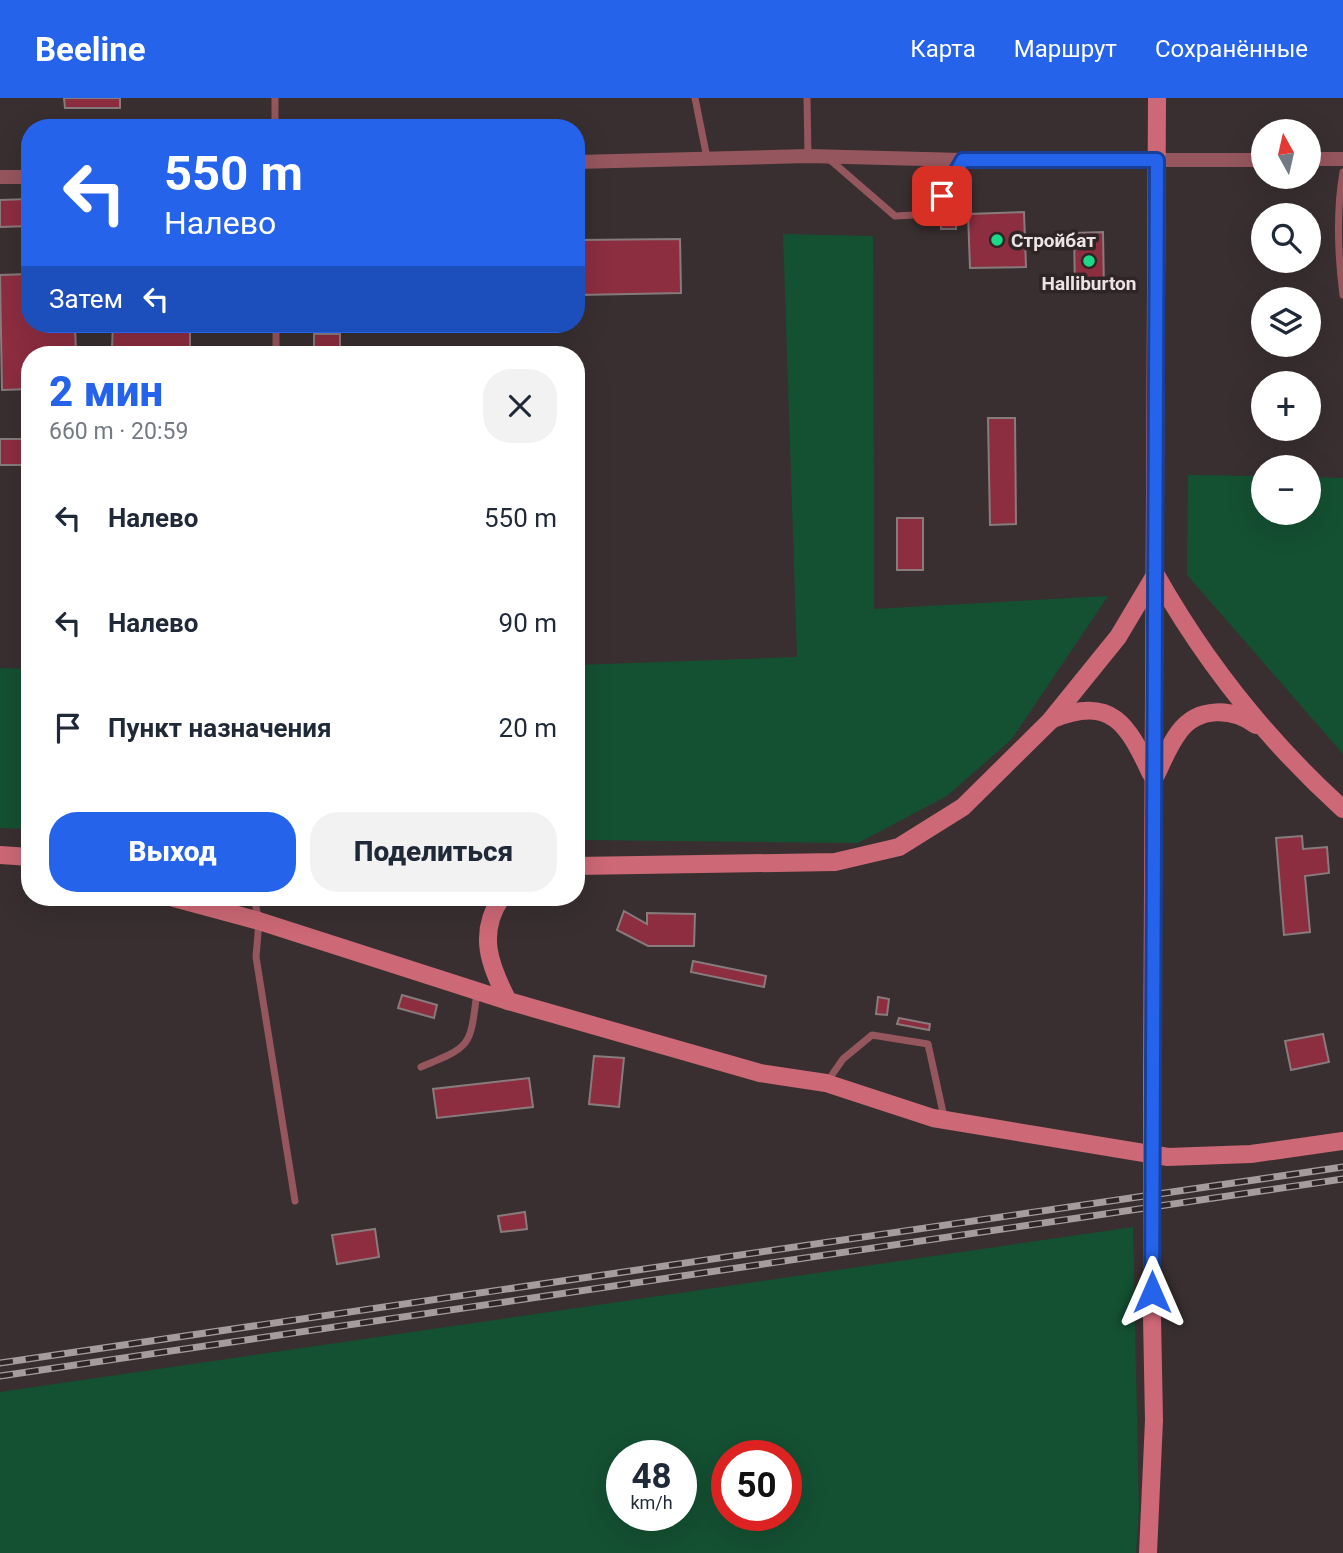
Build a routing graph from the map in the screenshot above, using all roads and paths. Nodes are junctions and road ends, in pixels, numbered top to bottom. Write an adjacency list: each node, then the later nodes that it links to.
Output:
1 (275, 98): 5 (lane)
2 (695, 98): 7 (lane)
3 (807, 98): 6 (lane)
4 (1157, 98): 12 (main road)
5 (275, 119)
6 (808, 156): 7 (street); 8 (street)
7 (707, 158): 14 (street)
8 (828, 158): 11 (street); 11 (lane)
9 (1321, 159): 10 (street)
10 (1343, 159)
11 (963, 160): 12 (street)
12 (1157, 160): 13 (street); 19 (main road)
13 (1251, 160)
14 (585, 162)
15 (1343, 172): 18 (lane)
16 (0, 177): 17 (street)
17 (21, 177)
18 (1343, 295)
19 (1156, 575): 20 (main road); 21 (main road); 22 (main road)
20 (1050, 721): 22 (main road); 26 (main road)
21 (1273, 738): 22 (main road); 23 (main road)
22 (1154, 780): 38 (main road, bridge)
23 (1343, 809)
24 (0, 855): 25 (main road)
25 (21, 856)
26 (585, 866)
27 (204, 906): 30 (main road)
28 (256, 906): 30 (lane)
29 (497, 906): 32 (main road)
30 (259, 921): 31 (main road); 37 (lane)
31 (477, 991): 32 (main road); 33 (lane)
32 (508, 1001): 34 (main road)
33 (421, 1067)
34 (826, 1083): 35 (main road); 35 (lane)
35 (944, 1120): 36 (main road)
36 (1343, 1141)
37 (295, 1201)
38 (1148, 1553)

